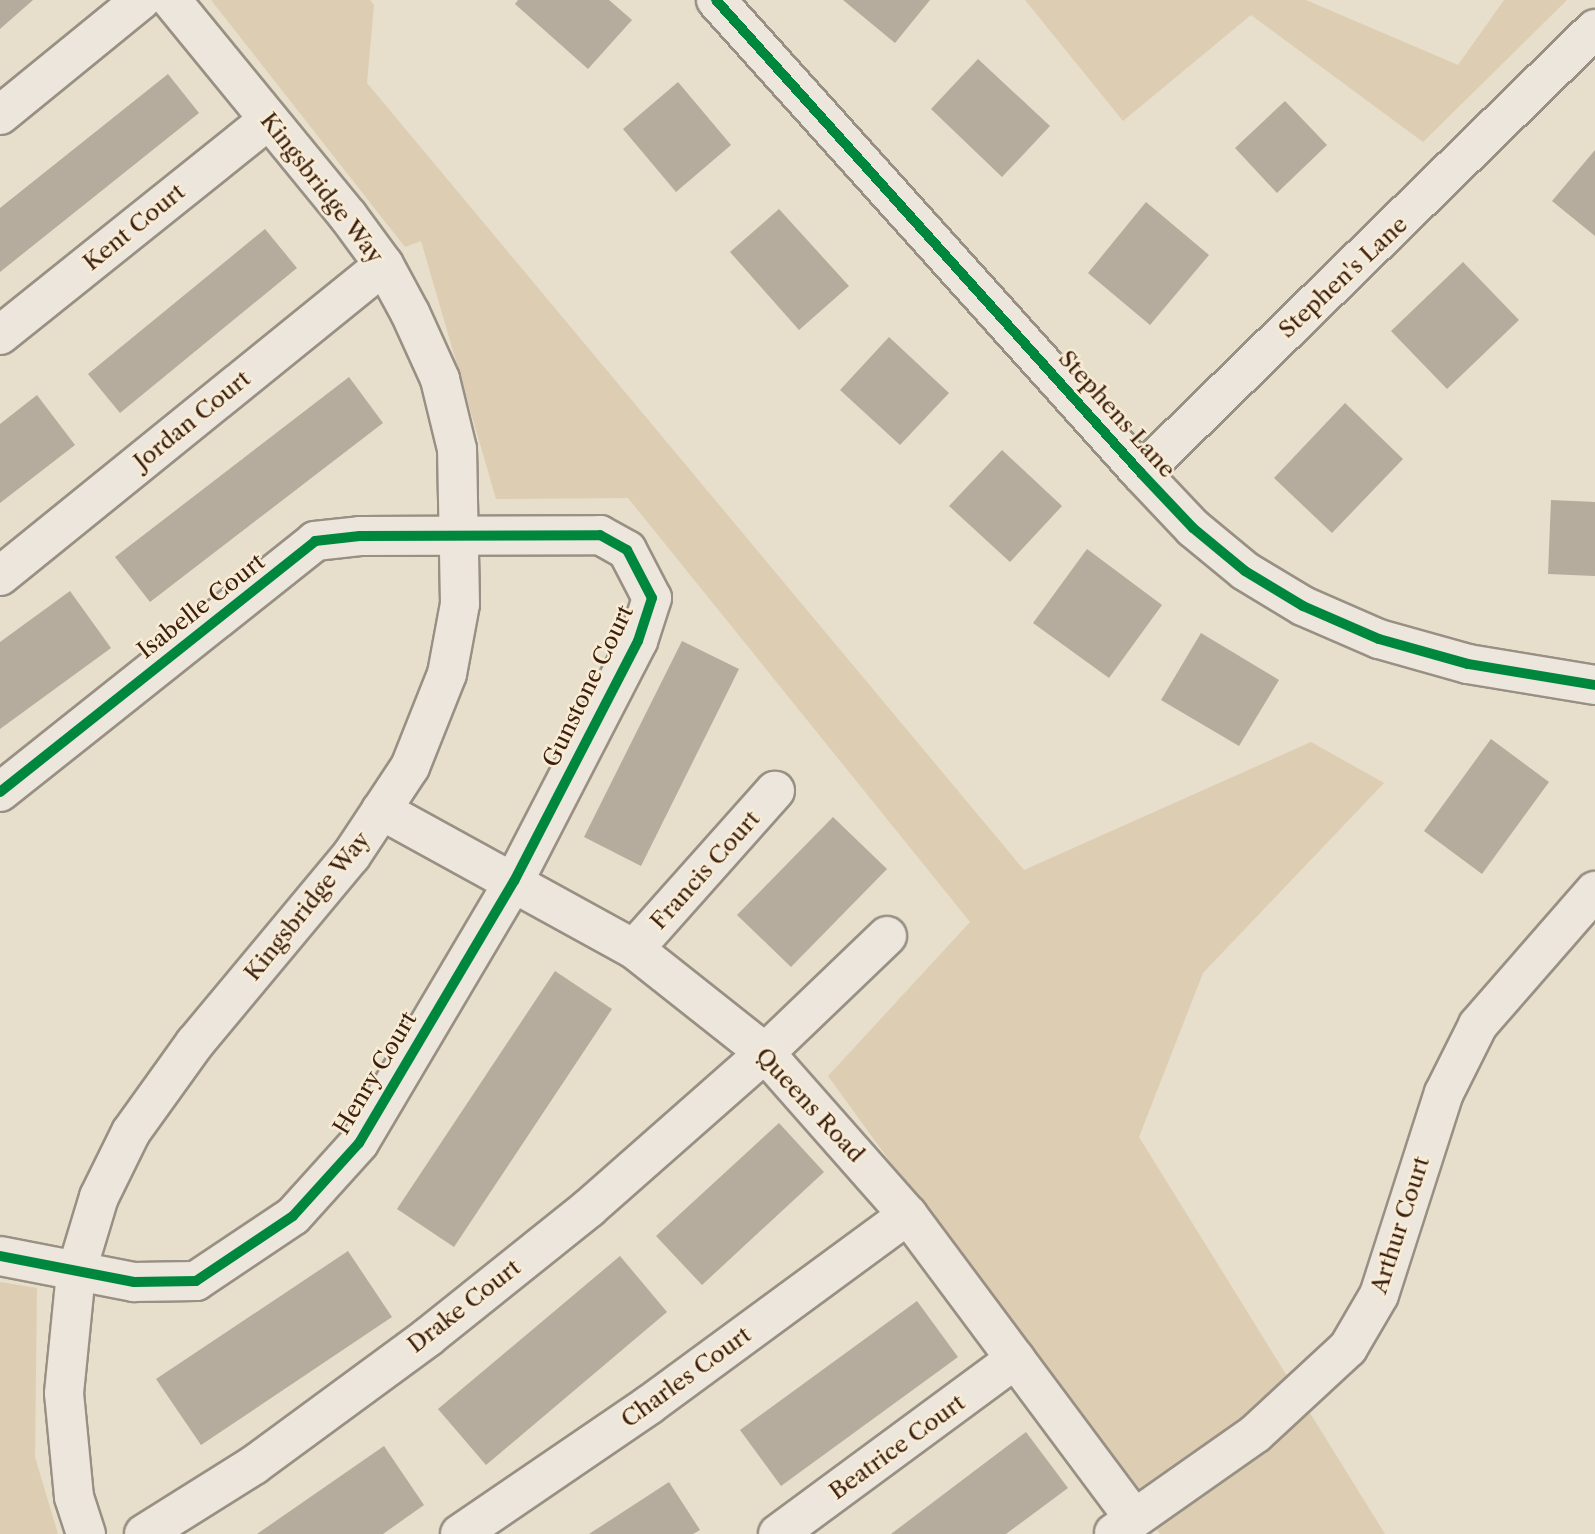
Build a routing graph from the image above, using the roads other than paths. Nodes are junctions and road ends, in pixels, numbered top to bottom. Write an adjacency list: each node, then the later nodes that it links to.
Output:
1 (141, 0): 5 (street)
2 (171, 0): 6 (street, Kingsbridge Way)
3 (716, 0): 9 (street, Stephens Lane)
4 (1595, 29): 9 (street, Stephen's Lane)
5 (0, 115)
6 (268, 120): 7 (street, Kingsbridge Way); 8 (street, Kent Court)
7 (384, 265): 10 (street, Kingsbridge Way); 11 (street, Jordan Court)
8 (0, 335)
9 (1142, 473): 12 (street, Stephens Lane)
10 (459, 534): 14 (street, Isabelle Court); 15 (street, Kingsbridge Way); 16 (street, Gunstone Court)
11 (0, 576)
12 (1595, 685)
13 (775, 791): 19 (street, Francis Court)
14 (0, 792)
15 (381, 810): 16 (street, Queens Road); 23 (street, Kingsbridge Way)
16 (514, 881): 19 (street, Queens Road); 23 (street, Henry Court)
17 (1595, 891): 25 (street, Arthur Court)
18 (887, 936): 20 (street, Drake Court)
19 (634, 949): 20 (street, Queens Road)
20 (765, 1053): 21 (street, Queens Road); 27 (street, Drake Court)
21 (908, 1215): 24 (street, Queens Road); 28 (street, Charles Court)
22 (0, 1256): 23 (street, Henry Court)
23 (76, 1273): 26 (street, Kingsbridge Way)
24 (1015, 1359): 25 (street, Queens Road); 29 (street, Beatrice Court)
25 (1123, 1526)
26 (86, 1534)
27 (144, 1534)
28 (460, 1534)
29 (778, 1534)

